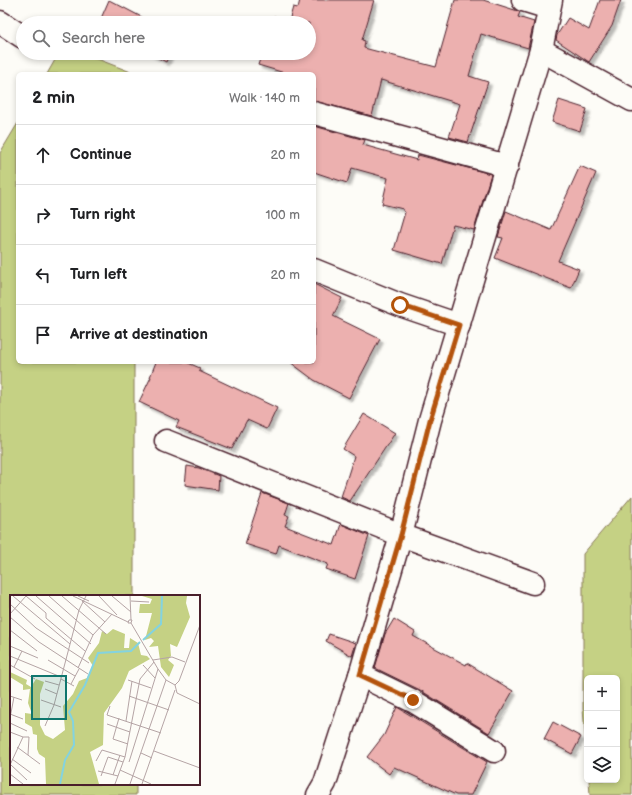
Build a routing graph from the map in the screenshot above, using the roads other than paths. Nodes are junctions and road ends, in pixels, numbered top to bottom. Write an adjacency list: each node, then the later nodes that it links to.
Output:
1 (524, 0): 2 (street)
2 (550, 4): 5 (street)
3 (0, 22): 4 (street)
4 (16, 32)
5 (541, 50): 6 (street); 8 (street)
6 (632, 100)
7 (316, 114): 8 (street)
8 (507, 166): 10 (street)
9 (316, 271): 10 (street)
10 (459, 325): 12 (street)
11 (166, 441): 12 (street)
12 (401, 535): 13 (street); 14 (street)
13 (533, 583)
14 (360, 675): 15 (street); 16 (street)
15 (494, 751)
16 (318, 795)

